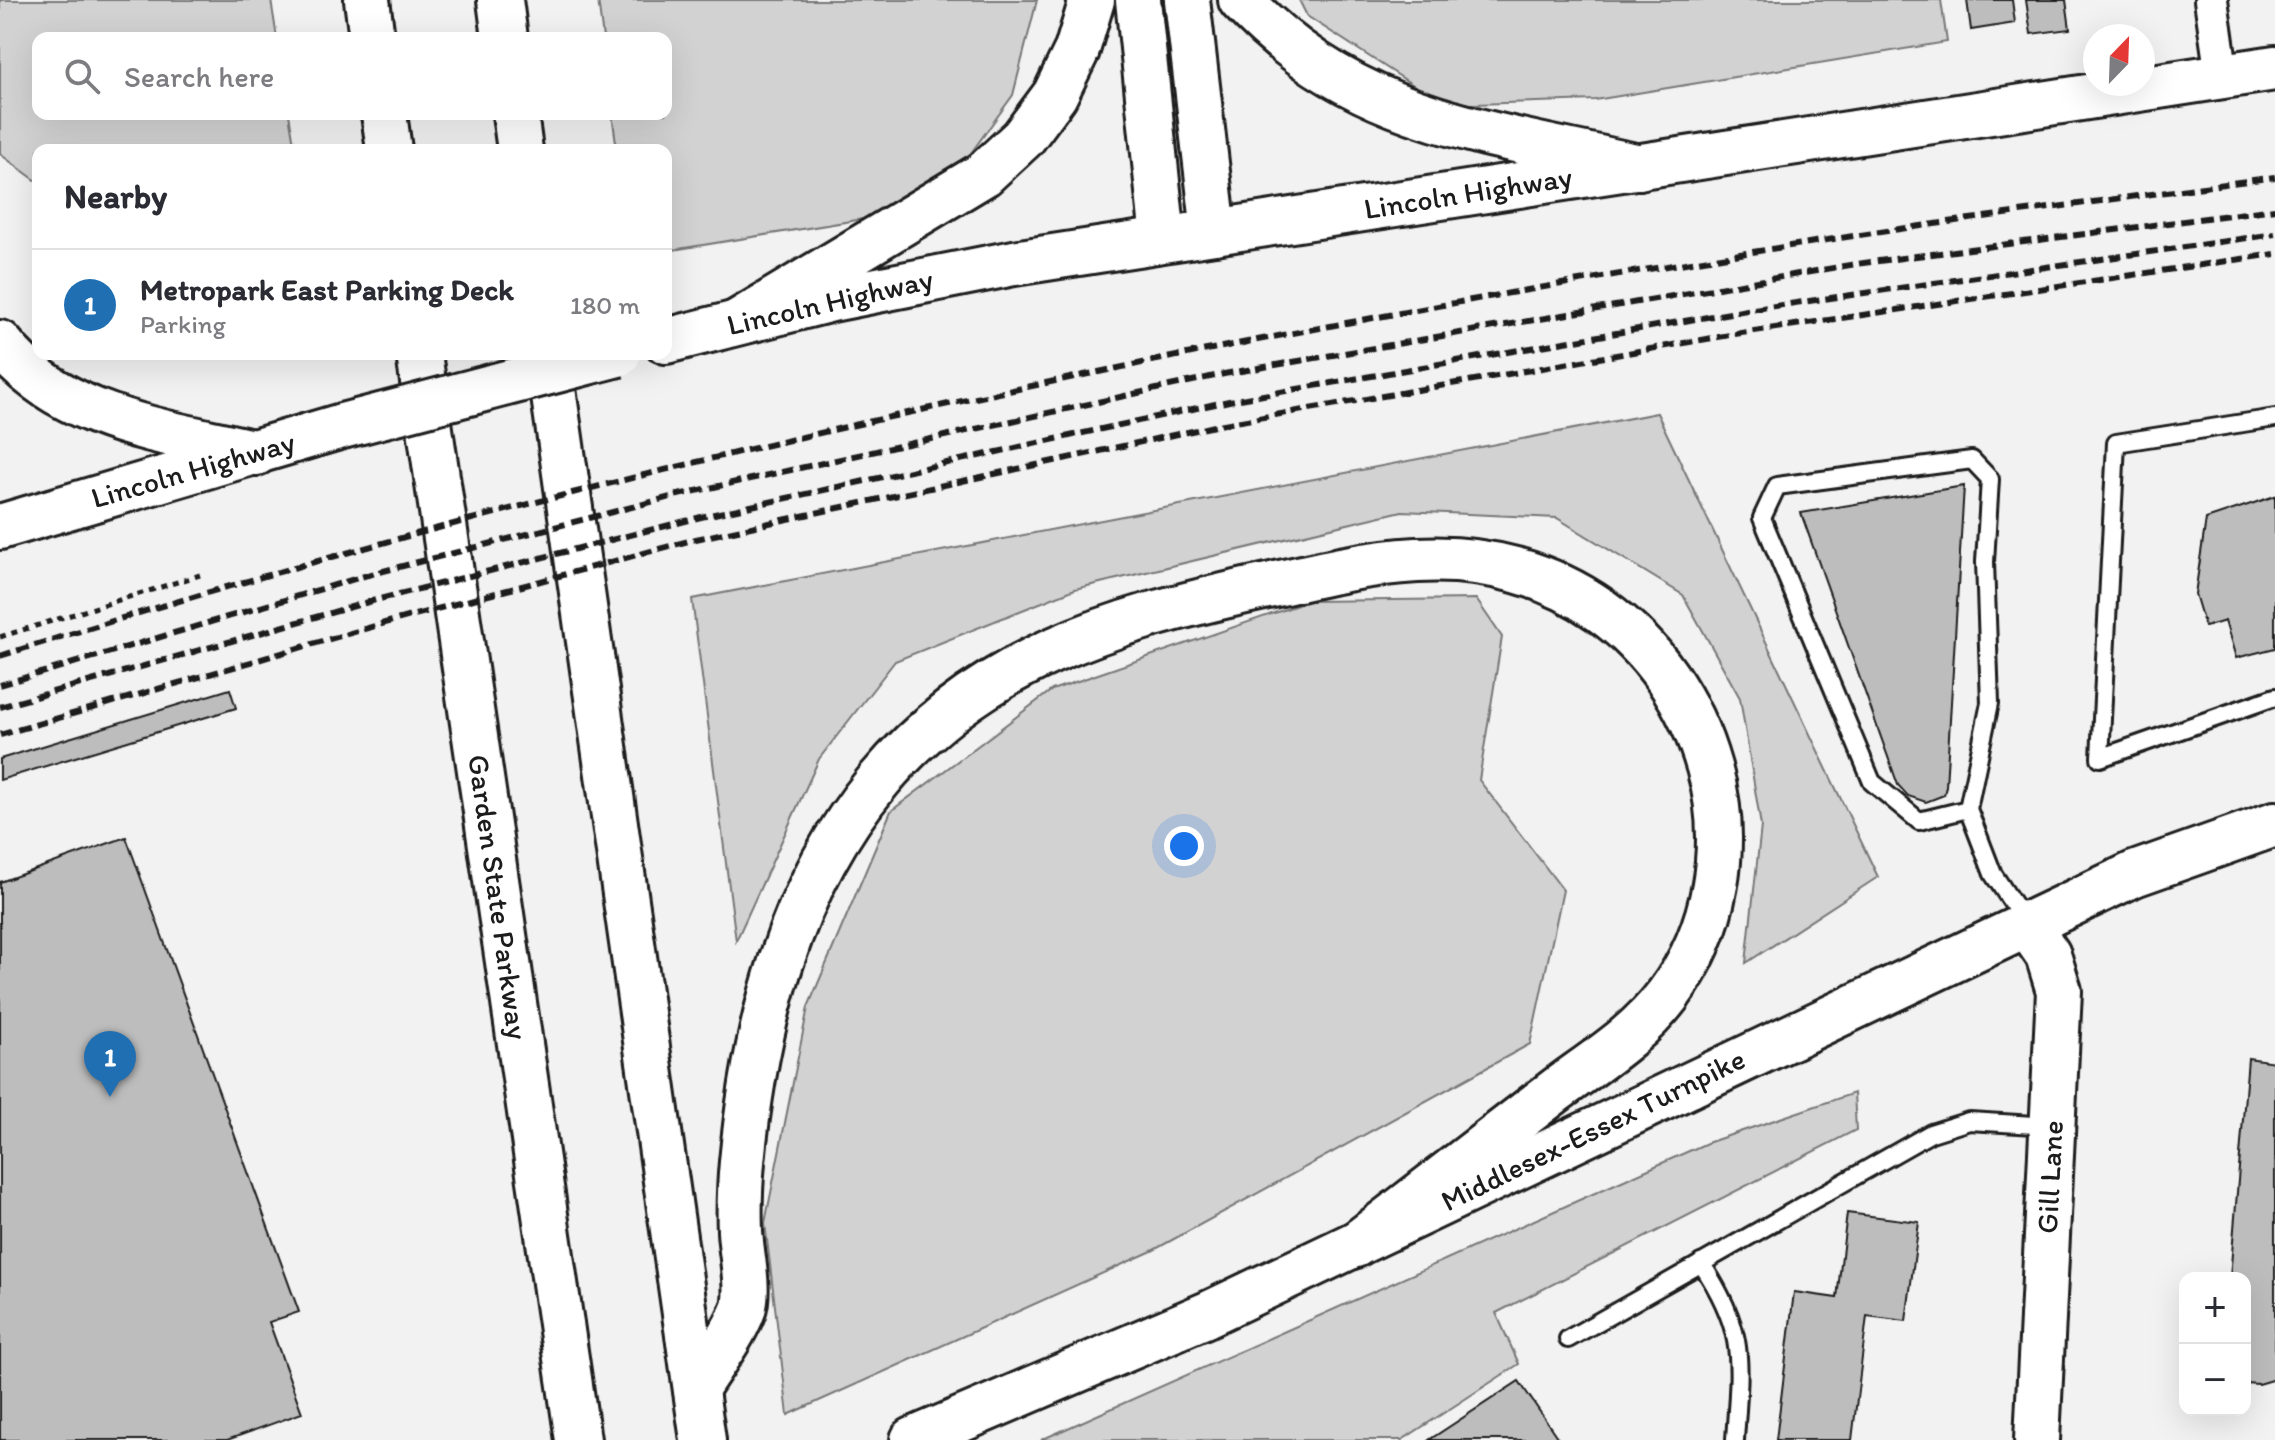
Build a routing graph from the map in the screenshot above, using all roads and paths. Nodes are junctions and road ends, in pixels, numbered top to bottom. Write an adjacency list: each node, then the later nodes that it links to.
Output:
1 (367, 0): 8 (main road)
2 (500, 0): 9 (main road)
3 (1092, 0): 19 (main road)
4 (1138, 0): 18 (main road)
5 (1187, 0): 17 (main road)
6 (1241, 0): 16 (main road)
7 (2211, 0): 11 (street)
8 (371, 32)
9 (504, 32)
10 (2275, 68): 11 (main road, Lincoln Highway)
11 (2222, 76): 16 (main road, Lincoln Highway)
12 (385, 120): 14 (main road)
13 (516, 120): 15 (main road)
14 (388, 144)
15 (519, 144)
16 (1639, 167): 17 (main road, Lincoln Highway)
17 (1214, 232): 18 (main road, Lincoln Highway)
18 (1163, 239): 19 (main road, Lincoln Highway)
19 (738, 322): 20 (main road, Lincoln Highway)
20 (672, 339)
21 (0, 343): 26 (main road)
22 (420, 360): 39 (main road, Garden State Parkway)
23 (549, 360): 38 (main road)
24 (595, 360): 26 (main road, Lincoln Highway, bridge)
25 (2275, 418): 30 (lane)
26 (256, 453): 27 (main road, Lincoln Highway)
27 (0, 527)
28 (200, 575): 29 (path)
29 (0, 637)
30 (2275, 697)
31 (1968, 809): 31 (lane); 33 (lane)
32 (2275, 824): 33 (main road, Middlesex-Essex Turnpike)
33 (2026, 923): 34 (main road, Gill Lane); 35 (main road, Middlesex-Essex Turnpike)
34 (2052, 1127): 36 (lane); 43 (main road, Gill Lane)
35 (1355, 1245): 38 (main road); 41 (main road, Middlesex-Essex Turnpike)
36 (1701, 1263): 37 (lane); 42 (lane)
37 (1568, 1339)
38 (696, 1389): 40 (main road)
39 (578, 1440)
40 (703, 1440)
41 (913, 1440)
42 (1735, 1440)
43 (2037, 1440)

